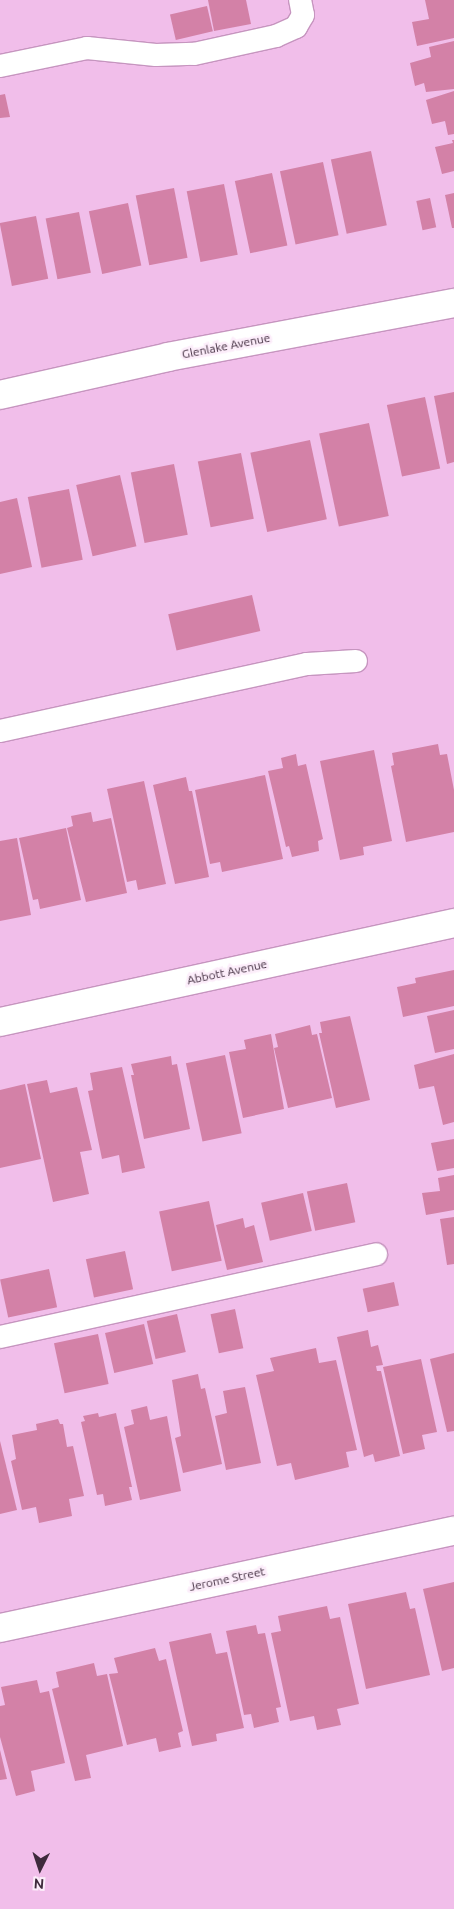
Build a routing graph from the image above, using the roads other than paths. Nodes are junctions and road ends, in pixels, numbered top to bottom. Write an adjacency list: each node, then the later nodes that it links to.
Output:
1 (300, 0): 2 (lane)
2 (0, 66)
3 (454, 303): 4 (street, Glenlake Avenue)
4 (0, 395)
5 (356, 661): 6 (lane)
6 (0, 731)
7 (454, 923): 8 (street, Abbott Avenue)
8 (0, 1022)
9 (376, 1254): 10 (lane)
10 (0, 1337)
11 (454, 1531): 12 (street, Jerome Street)
12 (0, 1628)

